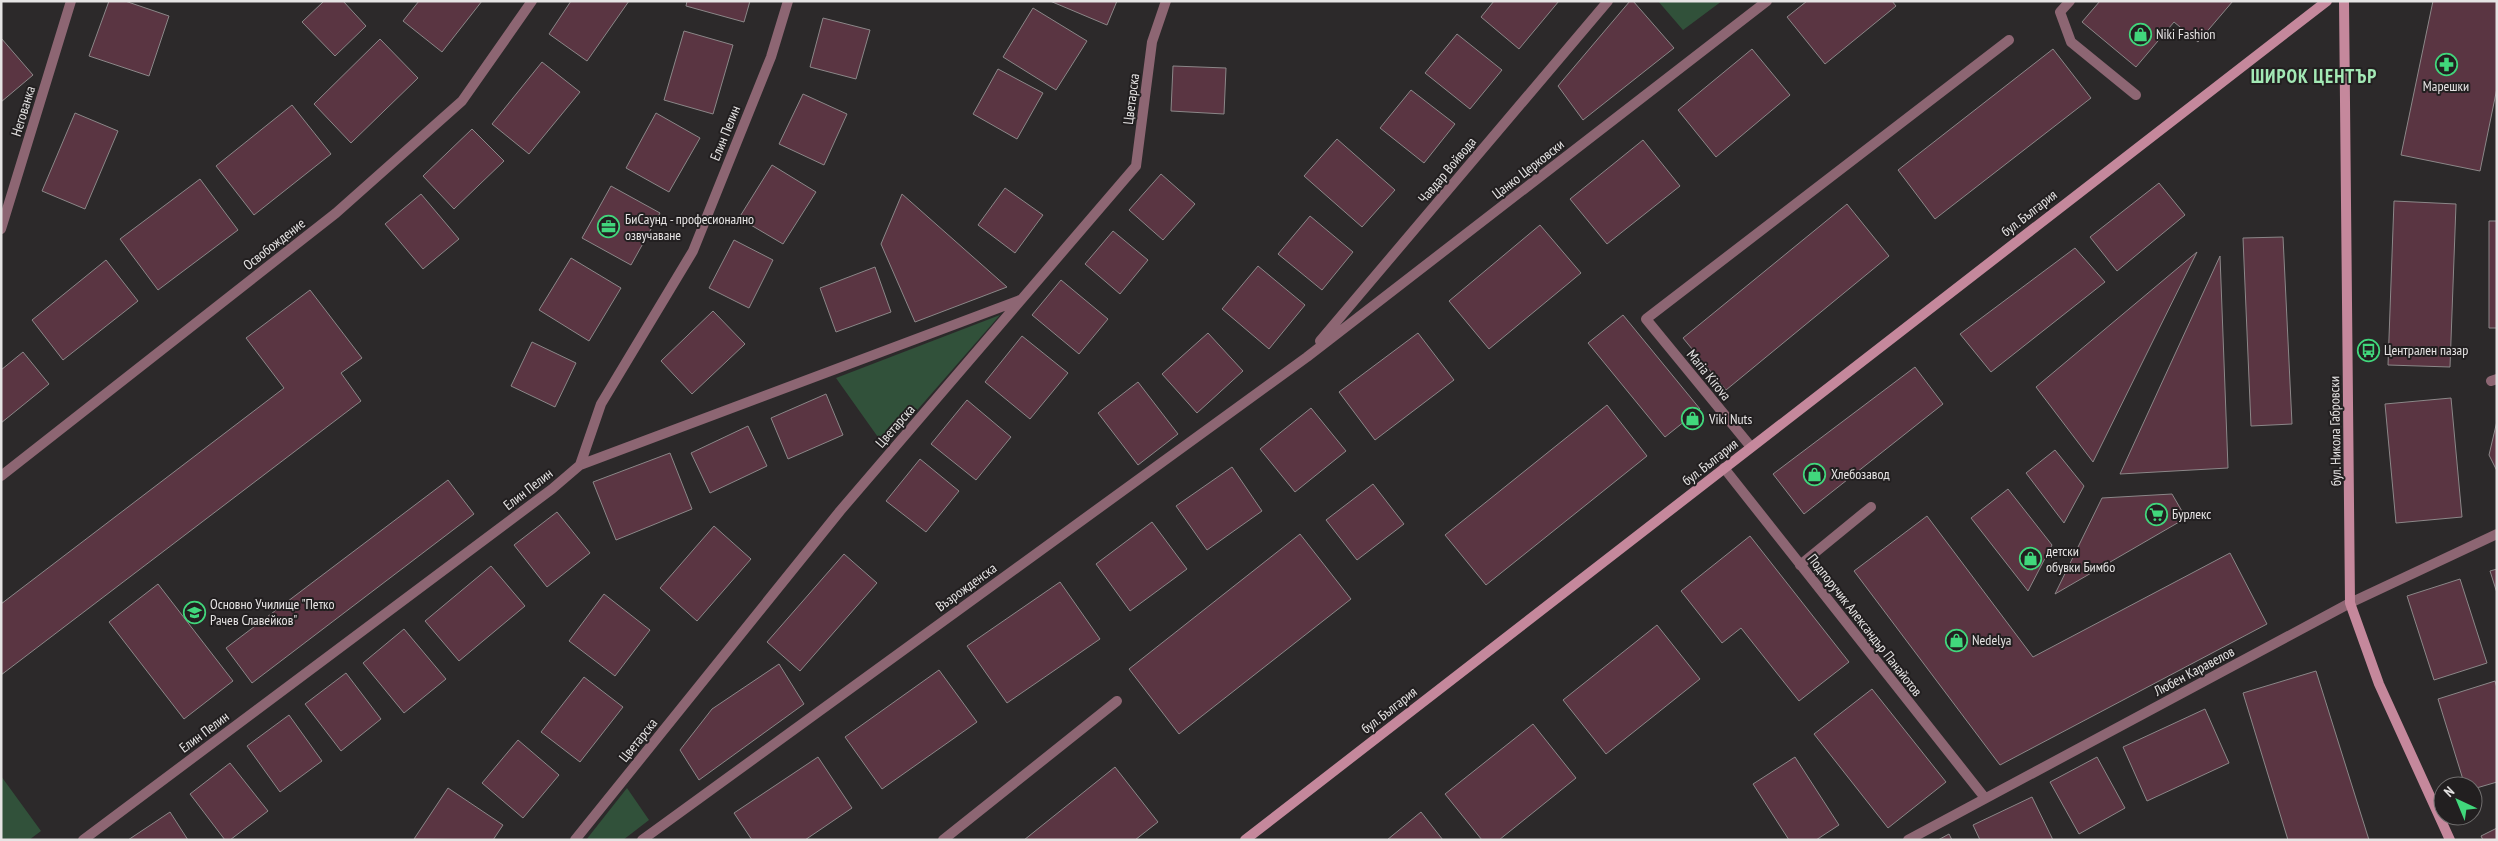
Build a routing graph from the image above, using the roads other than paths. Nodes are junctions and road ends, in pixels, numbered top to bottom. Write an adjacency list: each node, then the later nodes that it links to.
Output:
1 (72, 1): 12 (street, Негованка)
2 (532, 1): 18 (street, Освобождение)
3 (788, 1): 16 (street, Елин Пелин)
4 (1166, 1): 13 (street, Цветарска)
5 (1608, 1): 14 (street, Чавдар Войвода)
6 (1767, 1): 14 (street, Цанко Церковски)
7 (2070, 1): 11 (street)
8 (2326, 1): 15 (main road, бул. България)
9 (2344, 1): 22 (main road, бул. Никола Габровски)
10 (2009, 40): 15 (street, Maria Kirova)
11 (2136, 95)
12 (1, 229)
13 (1022, 300): 16 (street); 26 (street, Цветарска)
14 (1306, 358): 27 (street, Възрожденска)
15 (1751, 446): 17 (main road, бул. България)
16 (580, 465): 25 (street, Елин Пелин)
17 (1724, 468): 21 (street, Подпоручик Александър Панайотов); 29 (main road, бул. България)
18 (1, 476)
19 (1871, 507): 21 (street)
20 (2497, 534): 22 (street, Любен Каравелов)
21 (1800, 565): 24 (street, Подпоручик Александър Панайотов)
22 (2350, 603): 24 (street, Любен Каравелов); 31 (main road, бул. Никола Габровски)
23 (1117, 701): 28 (street)
24 (1985, 798): 30 (street, Любен Каравелов)
25 (83, 840)
26 (575, 840)
27 (642, 840)
28 (943, 840)
29 (1245, 840)
30 (1908, 840)
31 (2450, 840)

